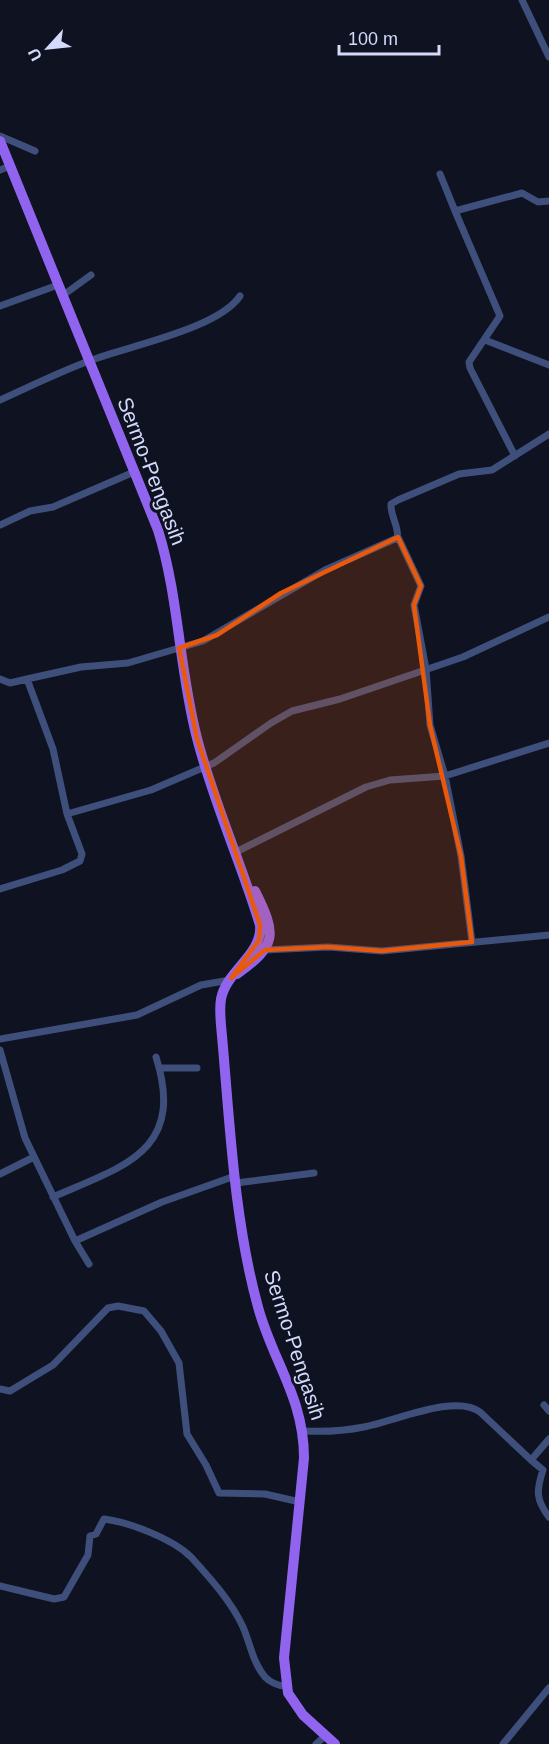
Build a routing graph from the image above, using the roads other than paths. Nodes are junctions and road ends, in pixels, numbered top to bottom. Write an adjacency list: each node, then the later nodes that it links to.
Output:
1 (522, 0): 2 (street)
2 (549, 57)
3 (0, 136): 5 (street)
4 (0, 141): 6 (main road, Sermo-Pengasih)
5 (35, 151)
6 (5, 168): 11 (main road, Sermo-Pengasih)
7 (440, 174): 9 (street)
8 (549, 201): 9 (street)
9 (455, 211): 14 (street)
10 (91, 276): 11 (street)
11 (60, 290): 13 (street); 15 (main road, Sermo-Pengasih)
12 (240, 296): 15 (street)
13 (0, 306)
14 (485, 340): 16 (street); 19 (street)
15 (88, 361): 17 (street); 20 (main road, Sermo-Pengasih)
16 (549, 365)
17 (0, 400)
18 (549, 434): 19 (street)
19 (515, 456): 22 (street)
20 (134, 472): 21 (street); 24 (main road, Sermo-Pengasih)
21 (0, 525)
22 (398, 537): 24 (street); 25 (street)
23 (549, 618): 25 (street)
24 (179, 648): 26 (street); 29 (main road, Sermo-Pengasih)
25 (426, 669): 29 (street); 30 (street)
26 (27, 678): 27 (street); 31 (street)
27 (0, 679)
28 (549, 743): 30 (street)
29 (204, 765): 31 (street); 32 (main road, Sermo-Pengasih)
30 (445, 776): 32 (street); 35 (street)
31 (67, 814): 33 (street)
32 (237, 856): 36 (main road, Sermo-Pengasih); 37 (main road, Sermo-Pengasih)
33 (0, 889)
34 (549, 934): 35 (street)
35 (472, 942): 36 (street)
36 (265, 950): 37 (main road)
37 (231, 979): 38 (street); 46 (main road, Sermo-Pengasih)
38 (0, 1039)
39 (0, 1050): 43 (street)
40 (156, 1057): 41 (street)
41 (159, 1068): 42 (street); 47 (street)
42 (197, 1068)
43 (34, 1157): 45 (street); 47 (street)
44 (314, 1173): 46 (street)
45 (0, 1174)
46 (236, 1179): 48 (street); 51 (main road, Sermo-Pengasih)
47 (53, 1197): 48 (street)
48 (75, 1241): 49 (street)
49 (89, 1264)
50 (0, 1389): 54 (street)
51 (304, 1431): 53 (street); 54 (main road, Sermo-Pengasih)
52 (549, 1439): 53 (street)
53 (531, 1460): 55 (street)
54 (300, 1502): 57 (main road, Sermo-Pengasih)
55 (549, 1517)
56 (0, 1586): 57 (street)
57 (285, 1686): 59 (main road)
58 (549, 1688): 62 (street)
59 (326, 1735): 60 (street); 61 (main road)
60 (316, 1744)
61 (335, 1744)
62 (503, 1744)

